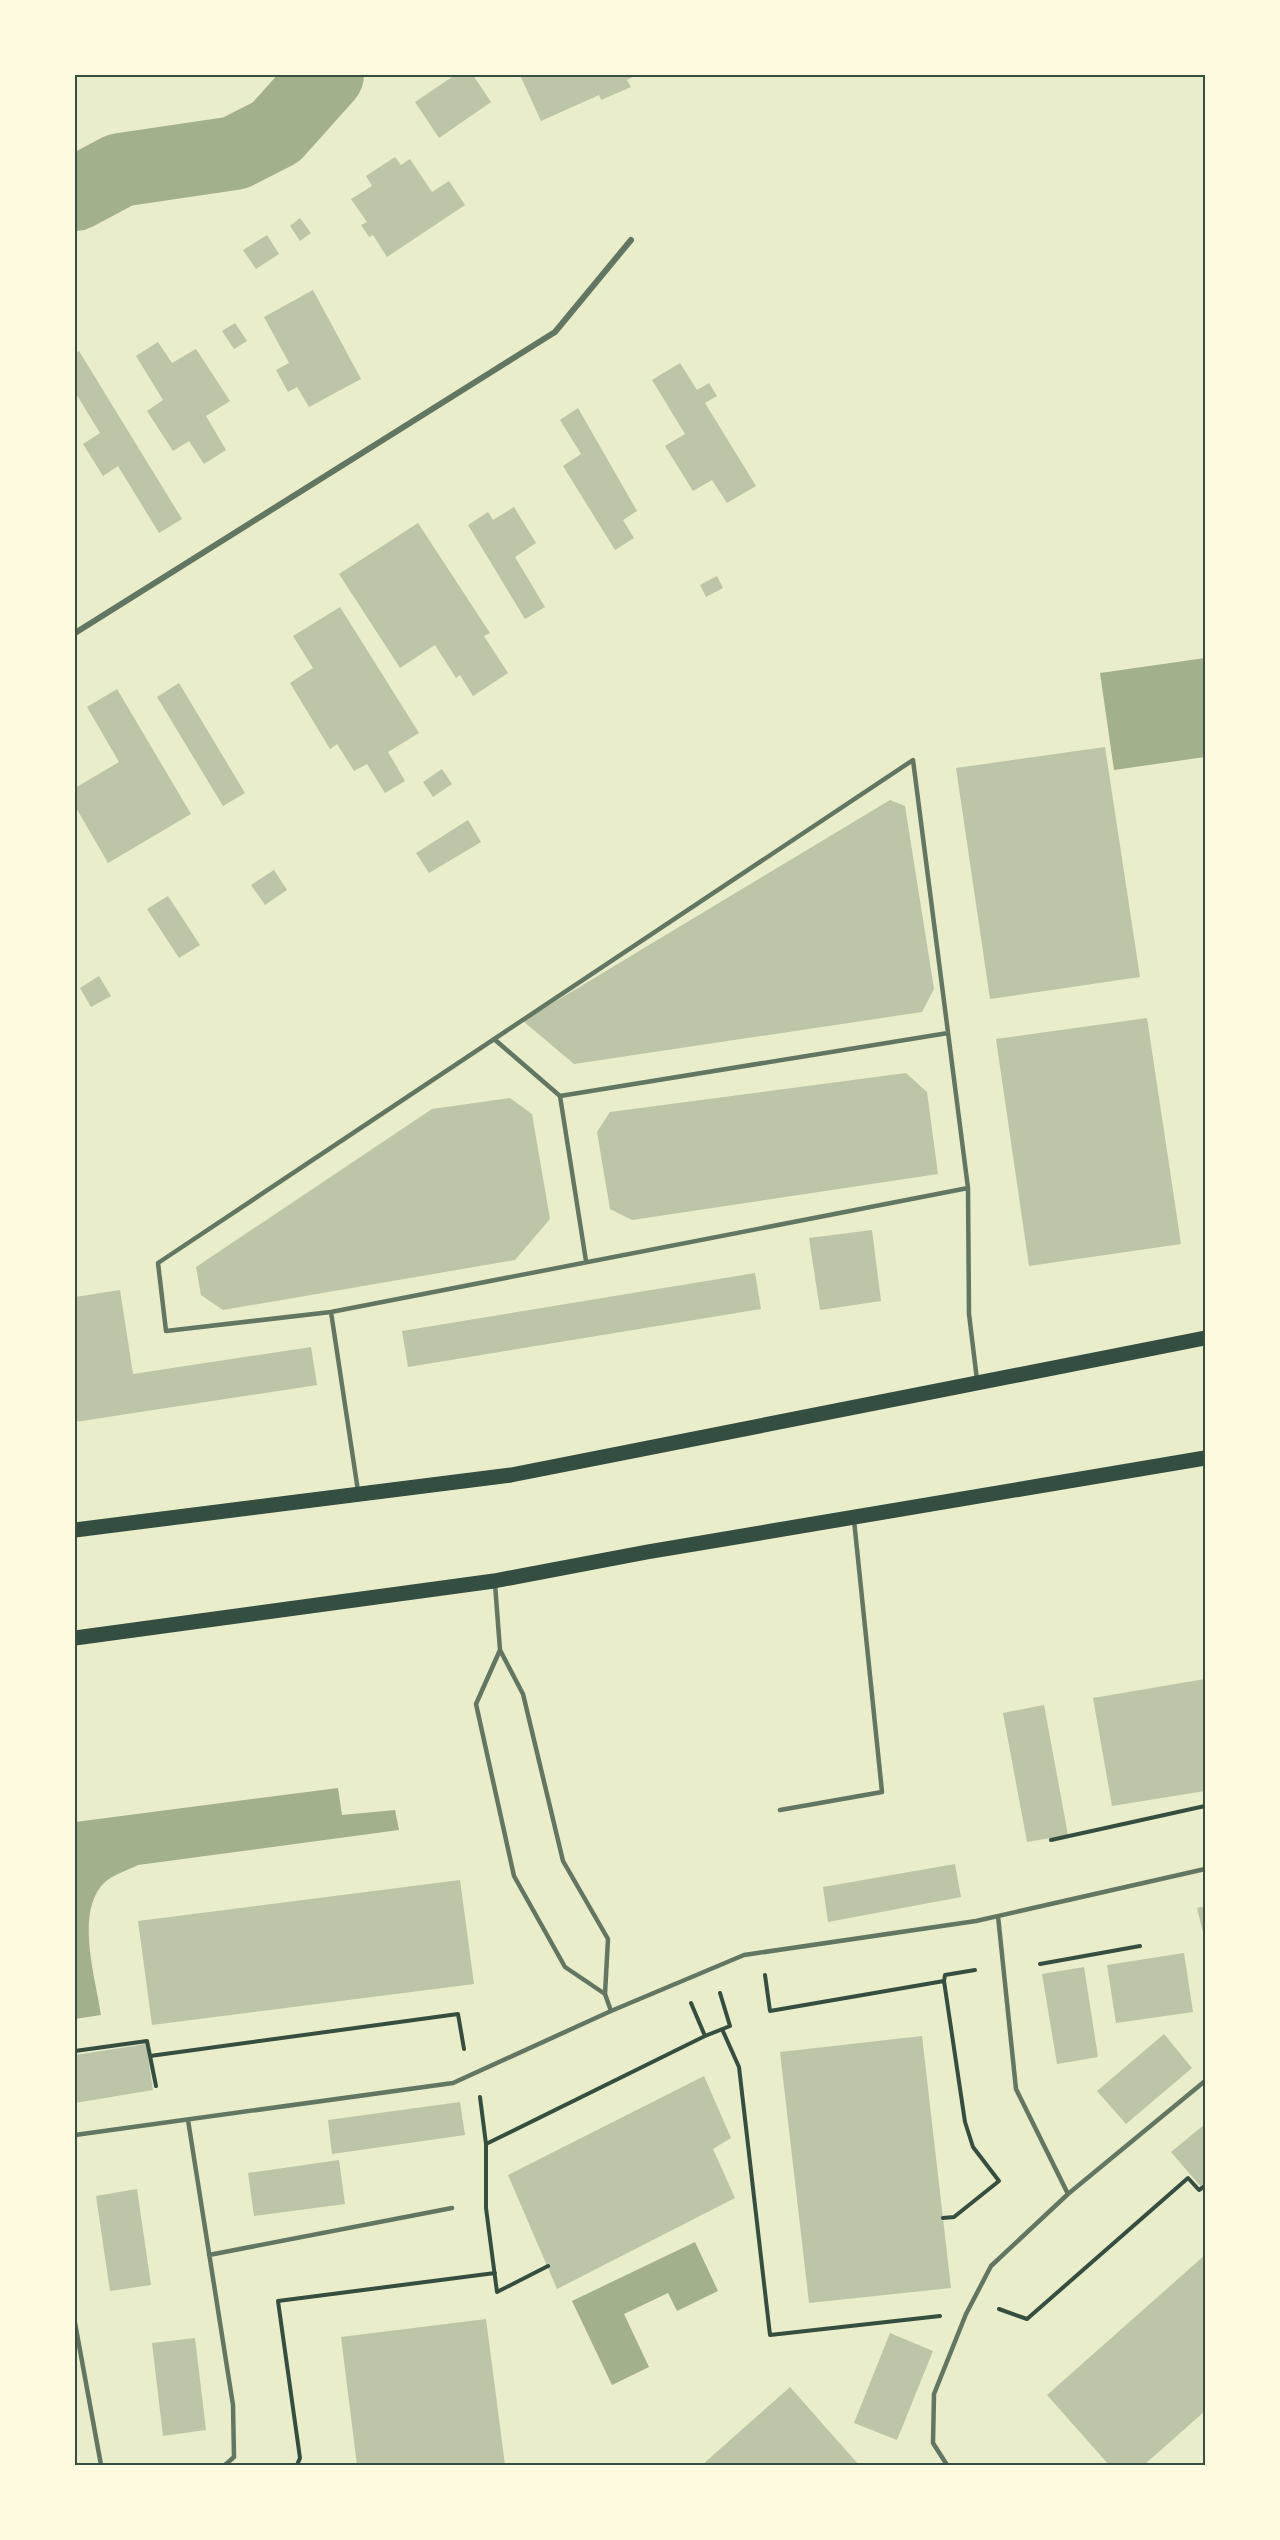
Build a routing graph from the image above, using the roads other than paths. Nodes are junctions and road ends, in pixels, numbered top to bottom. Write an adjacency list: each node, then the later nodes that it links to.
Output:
1 (631, 240): 2 (street)
2 (75, 633)
3 (948, 1033): 4 (lane); 5 (lane); 6 (lane)
4 (494, 1039): 5 (lane); 8 (lane)
5 (560, 1096): 7 (lane)
6 (968, 1188): 7 (lane); 10 (lane)
7 (586, 1261): 8 (lane)
8 (331, 1312): 12 (lane)
9 (1205, 1338): 10 (main road)
10 (977, 1383): 12 (main road)
11 (1205, 1458): 13 (main road)
12 (358, 1494): 14 (main road)
13 (854, 1517): 15 (main road); 18 (lane)
14 (75, 1530)
15 (494, 1581): 16 (main road); 17 (lane)
16 (75, 1638)
17 (500, 1650): 21 (lane); 21 (lane)
18 (780, 1810)
19 (1205, 1869): 20 (lane)
20 (998, 1916): 22 (lane); 26 (lane)
21 (605, 1994): 22 (lane)
22 (611, 2011): 24 (lane)
23 (1205, 2081): 26 (lane)
24 (188, 2120): 25 (lane); 28 (lane)
25 (75, 2135)
26 (1068, 2194): 32 (lane)
27 (452, 2208): 28 (lane)
28 (209, 2255): 31 (lane)
29 (75, 2323): 30 (lane)
30 (101, 2465)
31 (225, 2465)
32 (947, 2465)

